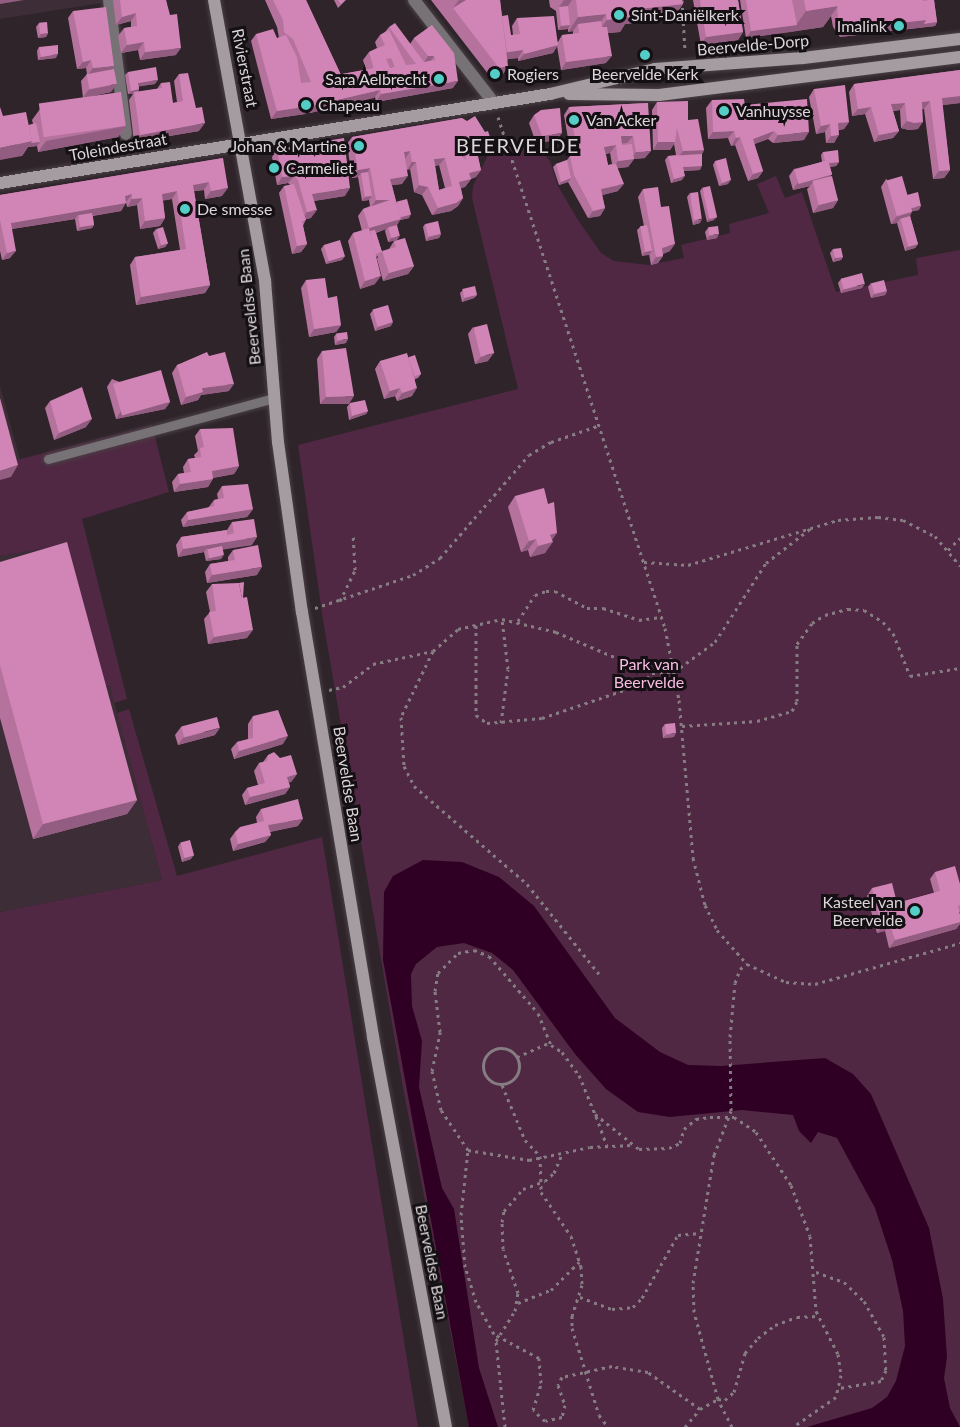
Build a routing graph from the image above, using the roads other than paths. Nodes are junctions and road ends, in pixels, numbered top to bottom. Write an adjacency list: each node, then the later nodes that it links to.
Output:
1 (109, 0): 8 (street)
2 (214, 0): 9 (main road, Rivierstraat)
3 (414, 0): 7 (street)
4 (960, 39): 6 (main road, Beervelde-Dorp)
5 (960, 57): 6 (main road, Beervelde-Dorp)
6 (550, 94): 7 (main road, Beervelde-Dorp)
7 (493, 102): 9 (main road, Beervelde-Dorp)
8 (126, 134)
9 (242, 143): 10 (main road, Toleindestraat); 11 (main road, Beerveldse Baan)
10 (0, 183)
11 (274, 398): 12 (lane); 13 (main road, Beerveldse Baan)
12 (48, 459)
13 (446, 1427)

